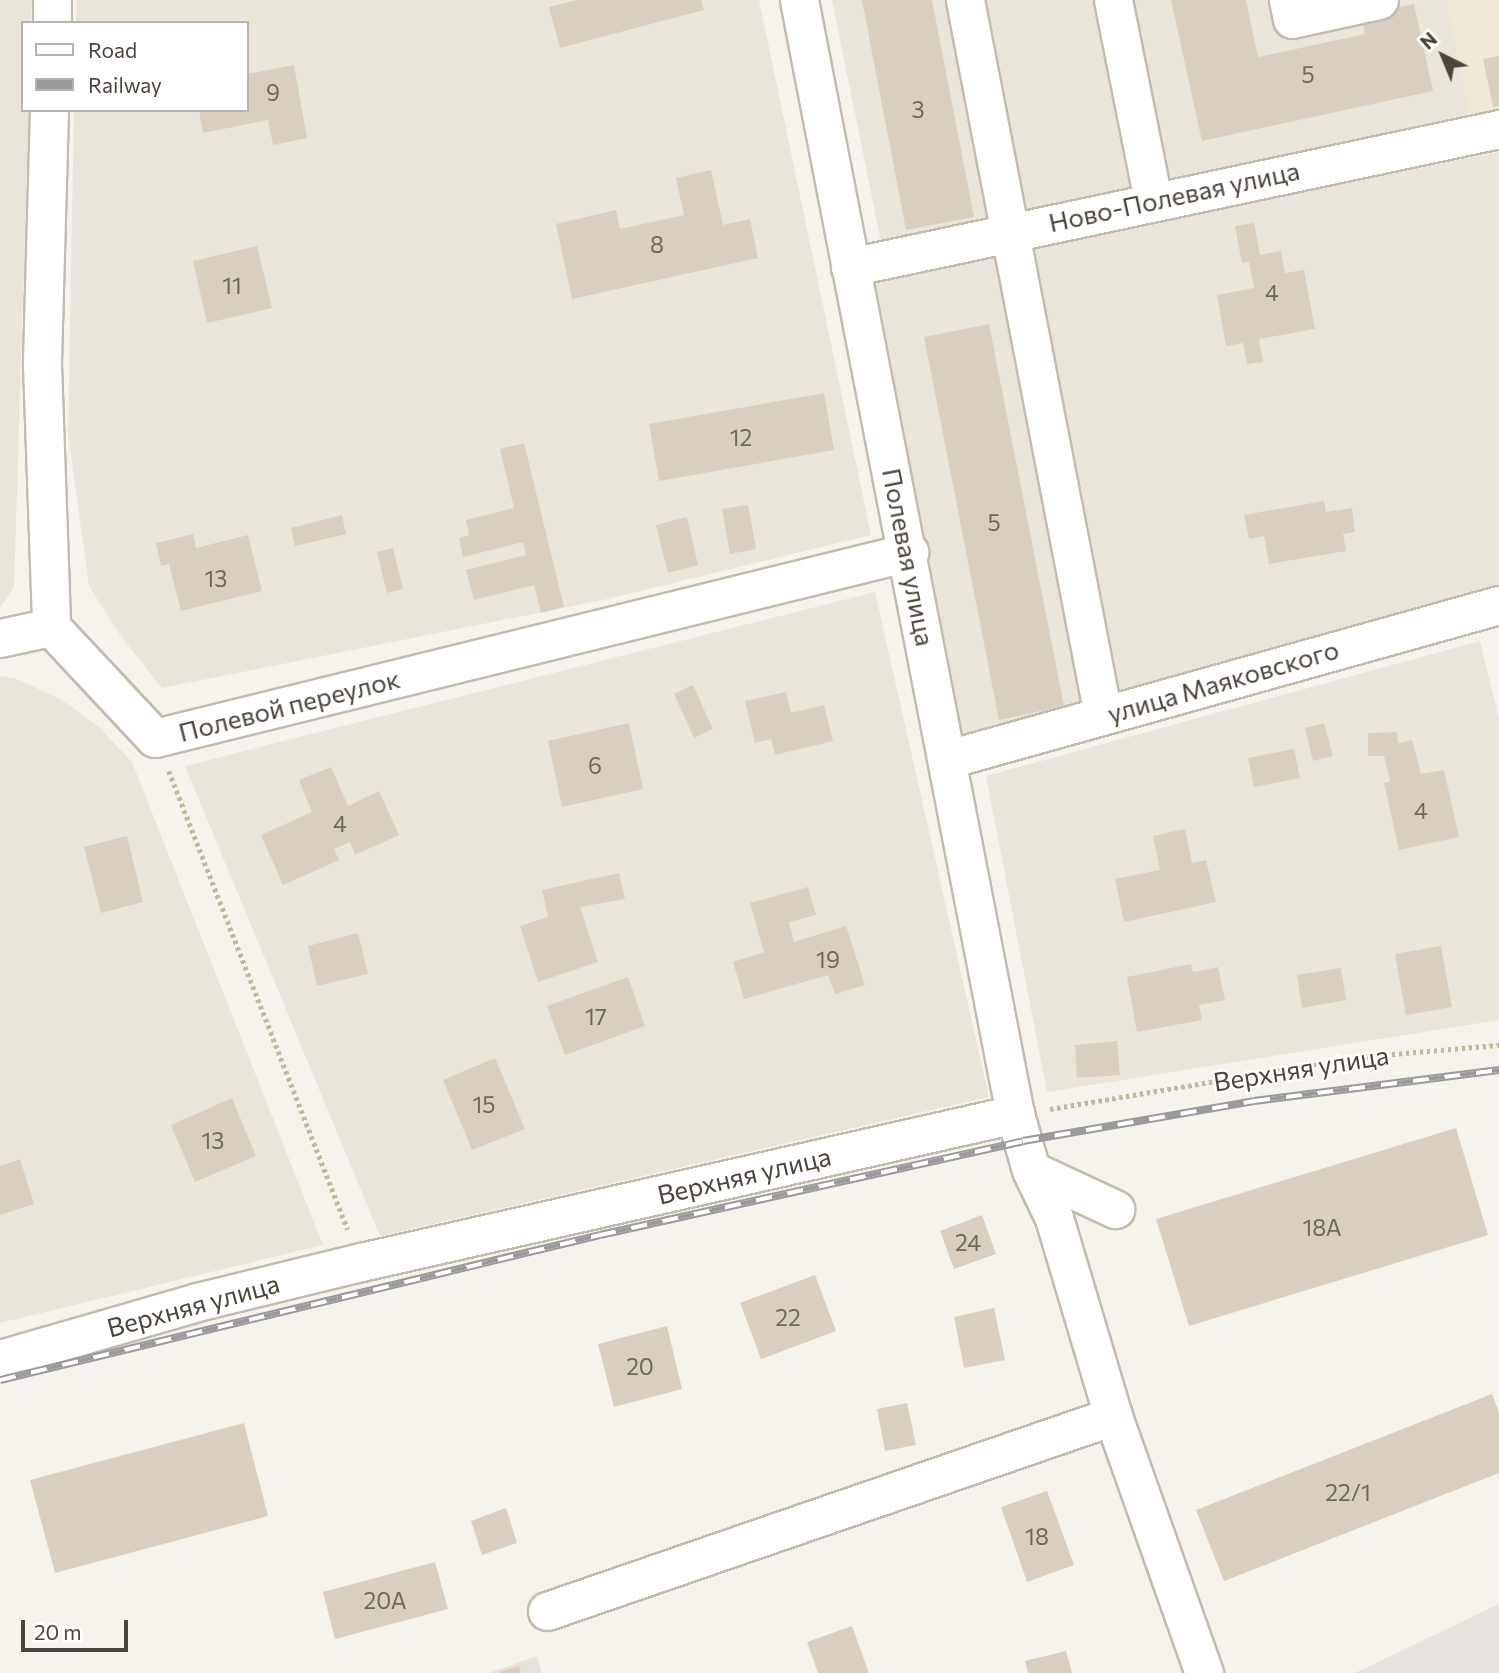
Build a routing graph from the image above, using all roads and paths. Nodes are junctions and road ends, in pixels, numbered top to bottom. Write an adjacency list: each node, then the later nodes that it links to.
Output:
1 (52, 0): 7 (street)
2 (799, 0): 12 (street, Полевая улица)
3 (965, 0): 11 (street)
4 (1113, 0): 10 (street)
5 (1288, 0): 6 (street)
6 (1379, 0)
7 (52, 21)
8 (49, 112): 15 (street)
9 (1499, 129): 10 (street, Ново-Полевая улица)
10 (1153, 201): 11 (street, Ново-Полевая улица)
11 (1006, 231): 12 (street, Ново-Полевая улица); 17 (street)
12 (850, 267): 13 (street, Полевая улица)
13 (909, 552): 18 (street, Полевой переулок); 19 (street, Полевая улица)
14 (1499, 605): 17 (street, улица Маяковского)
15 (51, 627): 16 (street); 18 (street, Полевой переулок)
16 (0, 638)
17 (1103, 715): 19 (street, улица Маяковского)
18 (155, 738): 24 (path)
19 (948, 759): 21 (street, Полевая улица)
20 (1499, 1045): 21 (path, Верхняя улица)
21 (1015, 1114): 22 (street, Полевая улица); 24 (street, Верхняя улица)
22 (1031, 1170): 23 (street); 26 (street, Полевая улица)
23 (1115, 1209)
24 (361, 1262): 25 (street, Верхняя улица)
25 (0, 1359)
26 (1113, 1416): 27 (street); 28 (street, Полевая улица)
27 (547, 1611)
28 (1204, 1673)

